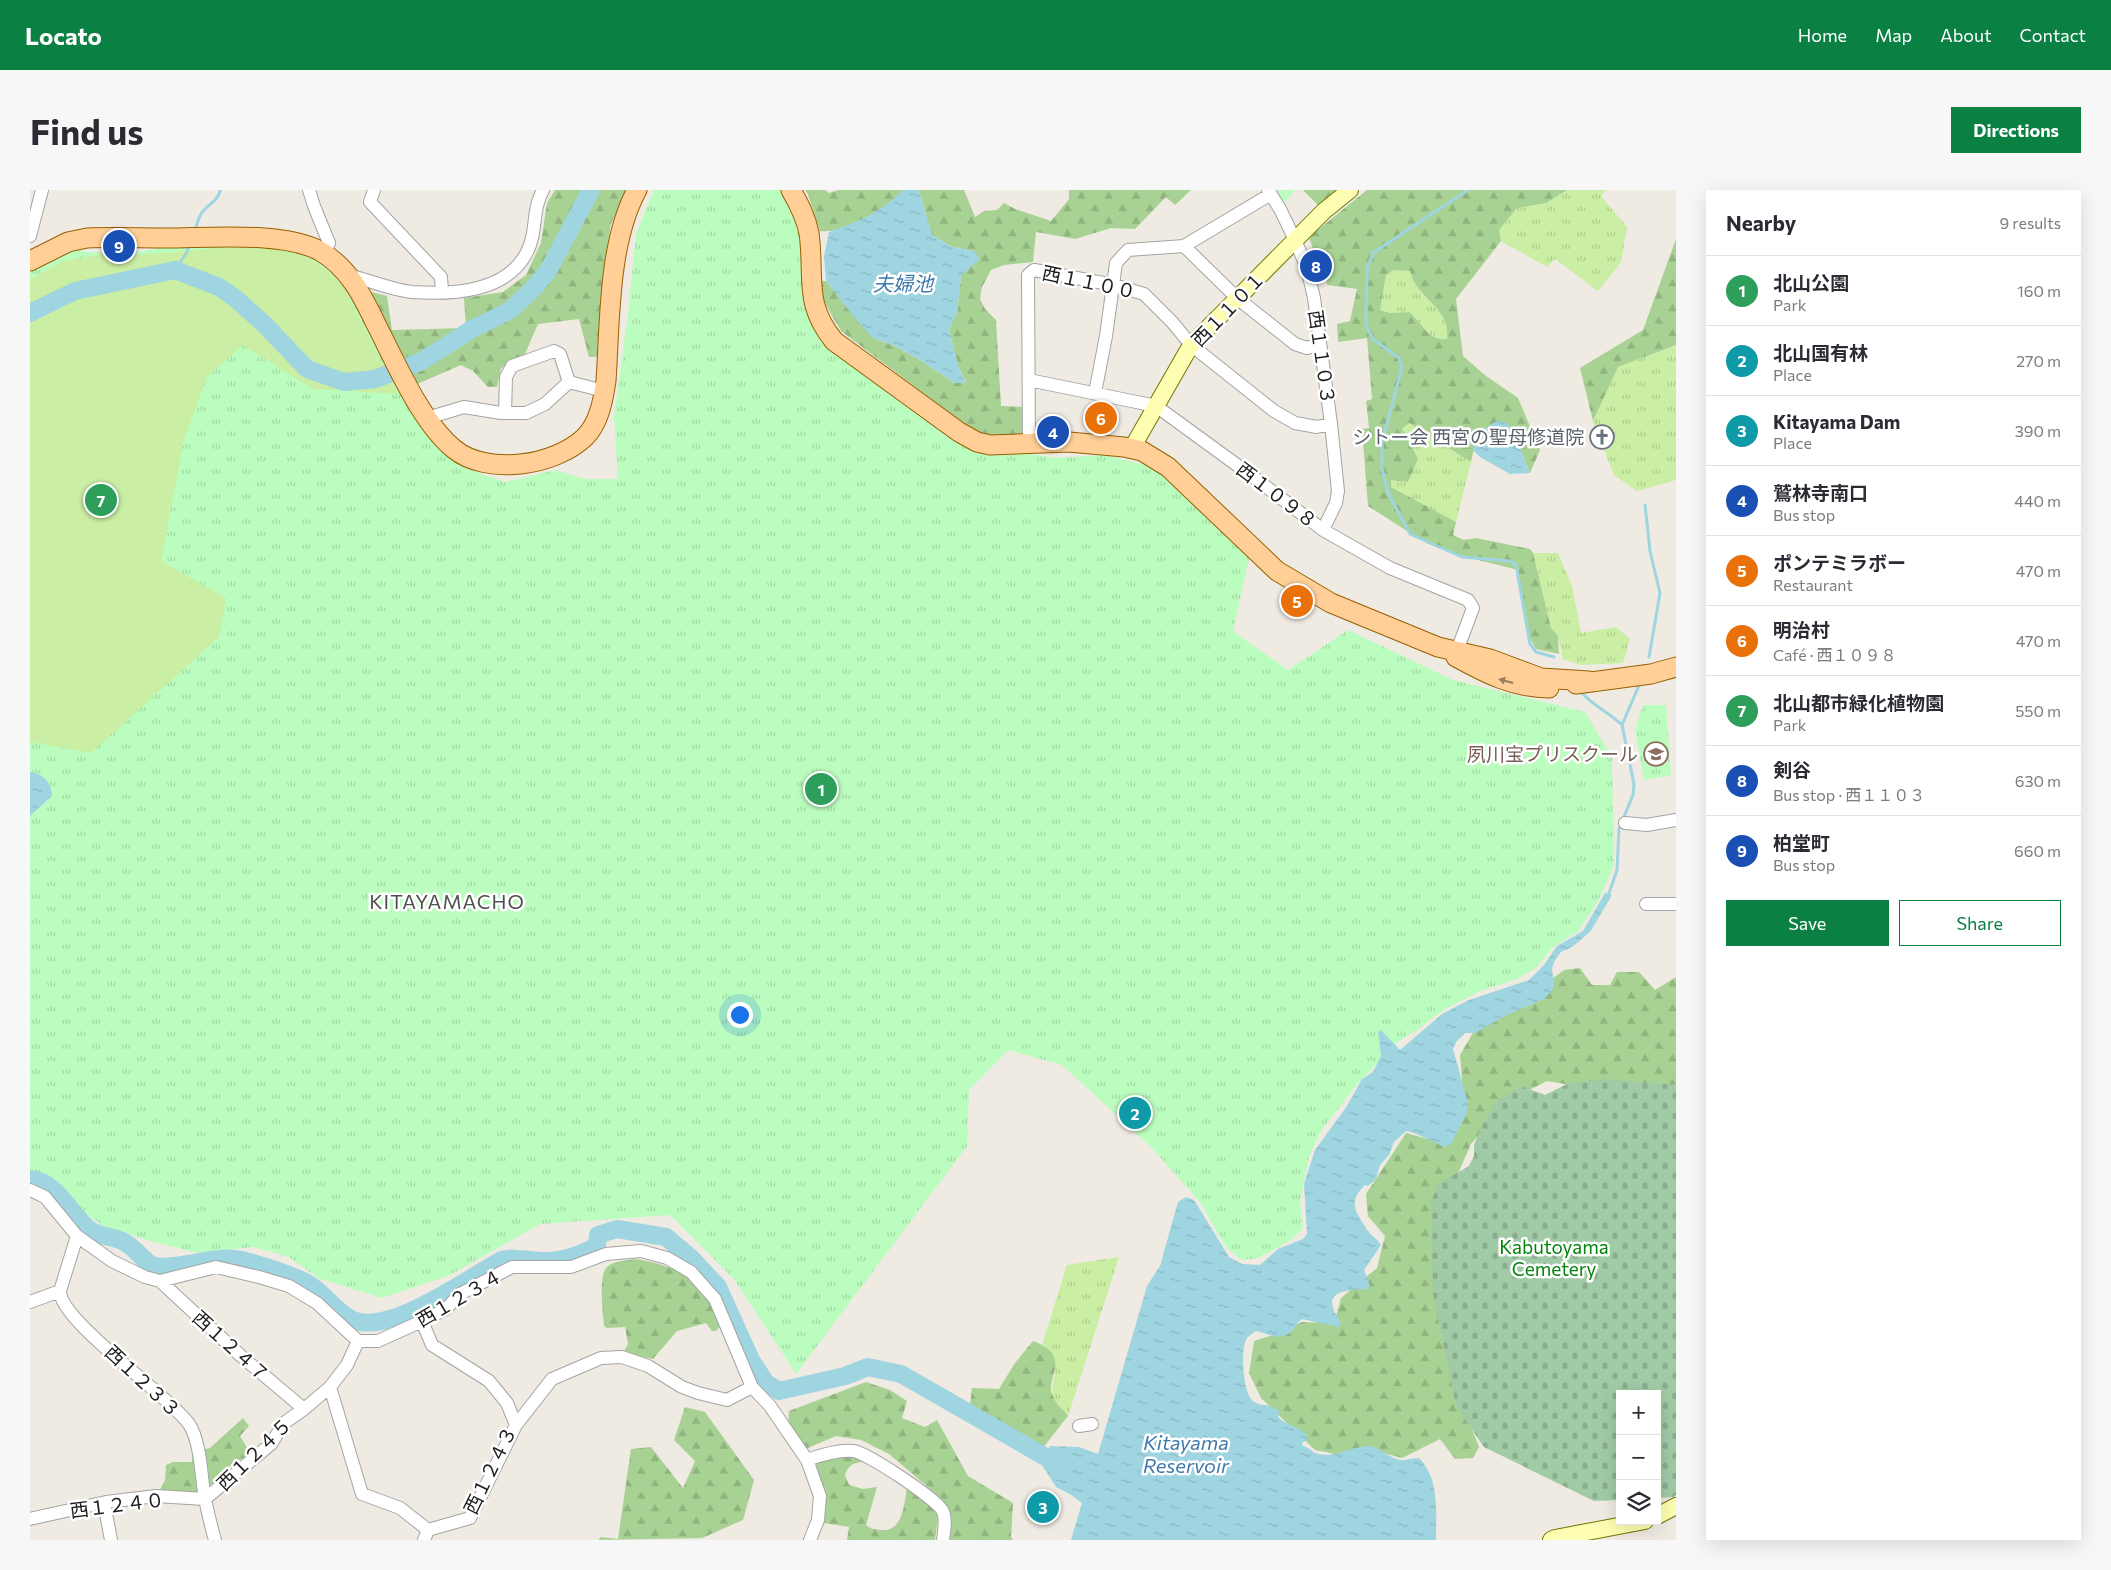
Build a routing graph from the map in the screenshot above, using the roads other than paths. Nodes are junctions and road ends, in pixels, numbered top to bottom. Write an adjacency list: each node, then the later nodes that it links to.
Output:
1 (42, 190): 9 (street)
2 (309, 190): 12 (street)
3 (374, 190): 16 (street)
4 (544, 190): 16 (street)
5 (637, 190): 22 (main road)
6 (792, 190): 28 (main road)
7 (1350, 190): 10 (street, 西１１０１)
8 (1269, 192): 10 (street, 西１１０３); 11 (street)
9 (30, 236)
10 (1296, 240): 17 (street, 西１１０１); 18 (street, 西１１０３)
11 (1184, 246): 15 (street); 17 (street)
12 (326, 254): 13 (main road); 14 (main road)
13 (30, 261)
14 (349, 275): 16 (street); 26 (main road)
15 (1114, 284): 19 (street, 西１１００); 20 (street, 西１１００); 23 (street)
16 (442, 291)
17 (1237, 298): 18 (street); 19 (street, 西１１０１)
18 (1320, 344): 27 (street, 西１１０３)
19 (1191, 345): 24 (street, 西１１０１); 27 (street, 西１１００)
20 (1029, 380): 23 (street, 西１０９８); 28 (street, 西１１００)
21 (568, 382): 22 (street); 25 (street); 25 (street)
22 (604, 391): 26 (main road)
23 (1095, 393): 24 (street, 西１０９８)
24 (1156, 406): 29 (street, 西１１０１); 30 (street, 西１０９８)
25 (505, 413): 26 (street)
26 (427, 418)
27 (1331, 424): 30 (street, 西１１０３)
28 (1029, 444): 29 (main road)
29 (1132, 448): 31 (main road)
30 (1323, 530): 31 (street, 西１０９８)
31 (1456, 654): 32 (main road)
32 (1676, 668)
33 (1676, 820): 34 (street)
34 (1626, 822)
35 (1646, 904): 36 (street)
36 (1676, 904)
37 (30, 1190): 38 (street)
38 (77, 1236): 39 (street); 40 (street)
39 (160, 1281): 43 (street); 46 (street, 西１２４７)
40 (60, 1291): 41 (street); 49 (street, 西１２３３)
41 (30, 1302)
42 (422, 1321): 43 (street, 西１２３４); 45 (street, 西１２３４); 47 (street, 西１２４３)
43 (358, 1341): 44 (street, 西１２４５)
44 (330, 1387): 46 (street, 西１２４５); 55 (street)
45 (752, 1387): 47 (street); 48 (street, 西１２３４)
46 (304, 1409): 49 (street, 西１２４５)
47 (516, 1425): 55 (street, 西１２４３)
48 (807, 1460): 58 (street, 西１２３４); 59 (street)
49 (205, 1499): 50 (street, 西１２４０); 57 (street, 西１２３３)
50 (104, 1503): 53 (street, 西１２４０); 56 (street)
51 (1676, 1506): 52 (street)
52 (1661, 1514)
53 (30, 1519)
54 (1624, 1525): 60 (street)
55 (426, 1535)
56 (111, 1540)
57 (214, 1540)
58 (810, 1540)
59 (942, 1540)
60 (1551, 1540)

